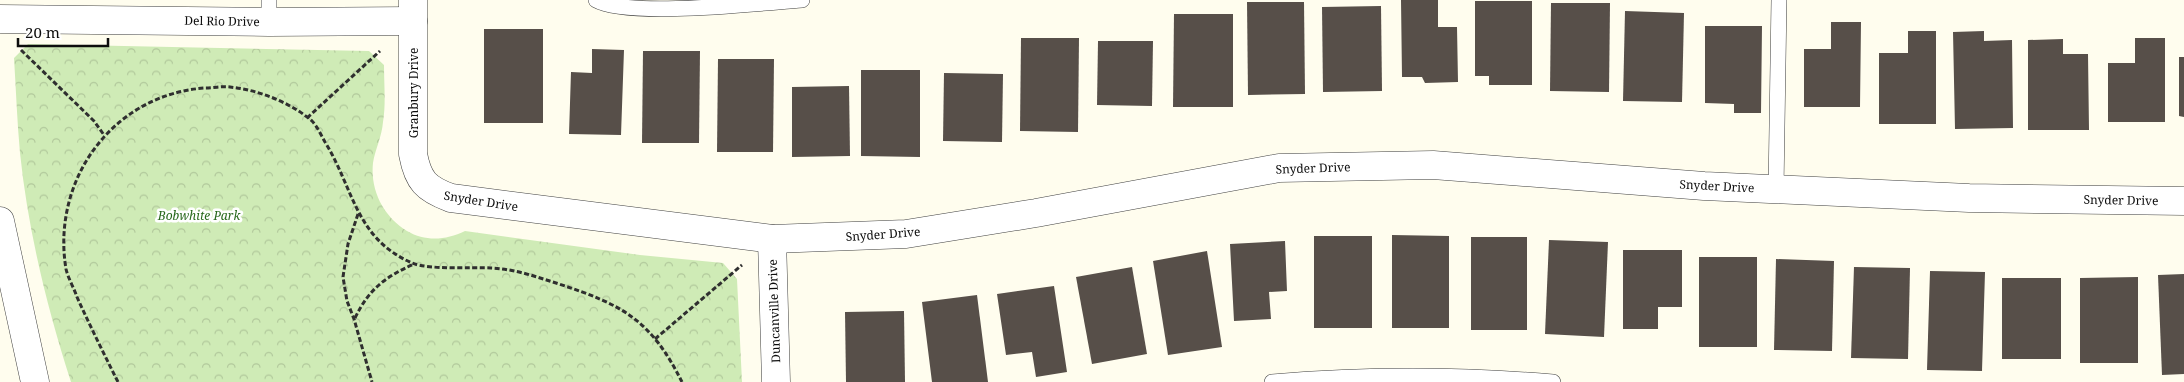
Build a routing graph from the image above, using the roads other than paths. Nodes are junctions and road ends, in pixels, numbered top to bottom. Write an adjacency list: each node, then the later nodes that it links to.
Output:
1 (596, 0): 2 (lane)
2 (802, 0)
3 (1779, 0): 8 (lane)
4 (413, 10): 5 (street, Del Rio Drive); 7 (street, Granbury Drive)
5 (269, 11): 6 (street, Del Rio Drive)
6 (0, 19)
7 (423, 183): 11 (street, Snyder Drive)
8 (1776, 189): 9 (street, Snyder Drive); 11 (street, Snyder Drive)
9 (2184, 201)
10 (0, 222): 12 (street)
11 (772, 240): 13 (street, Duncanville Drive)
12 (29, 381)
13 (776, 382)
14 (1272, 382): 15 (lane)
15 (1553, 382)

